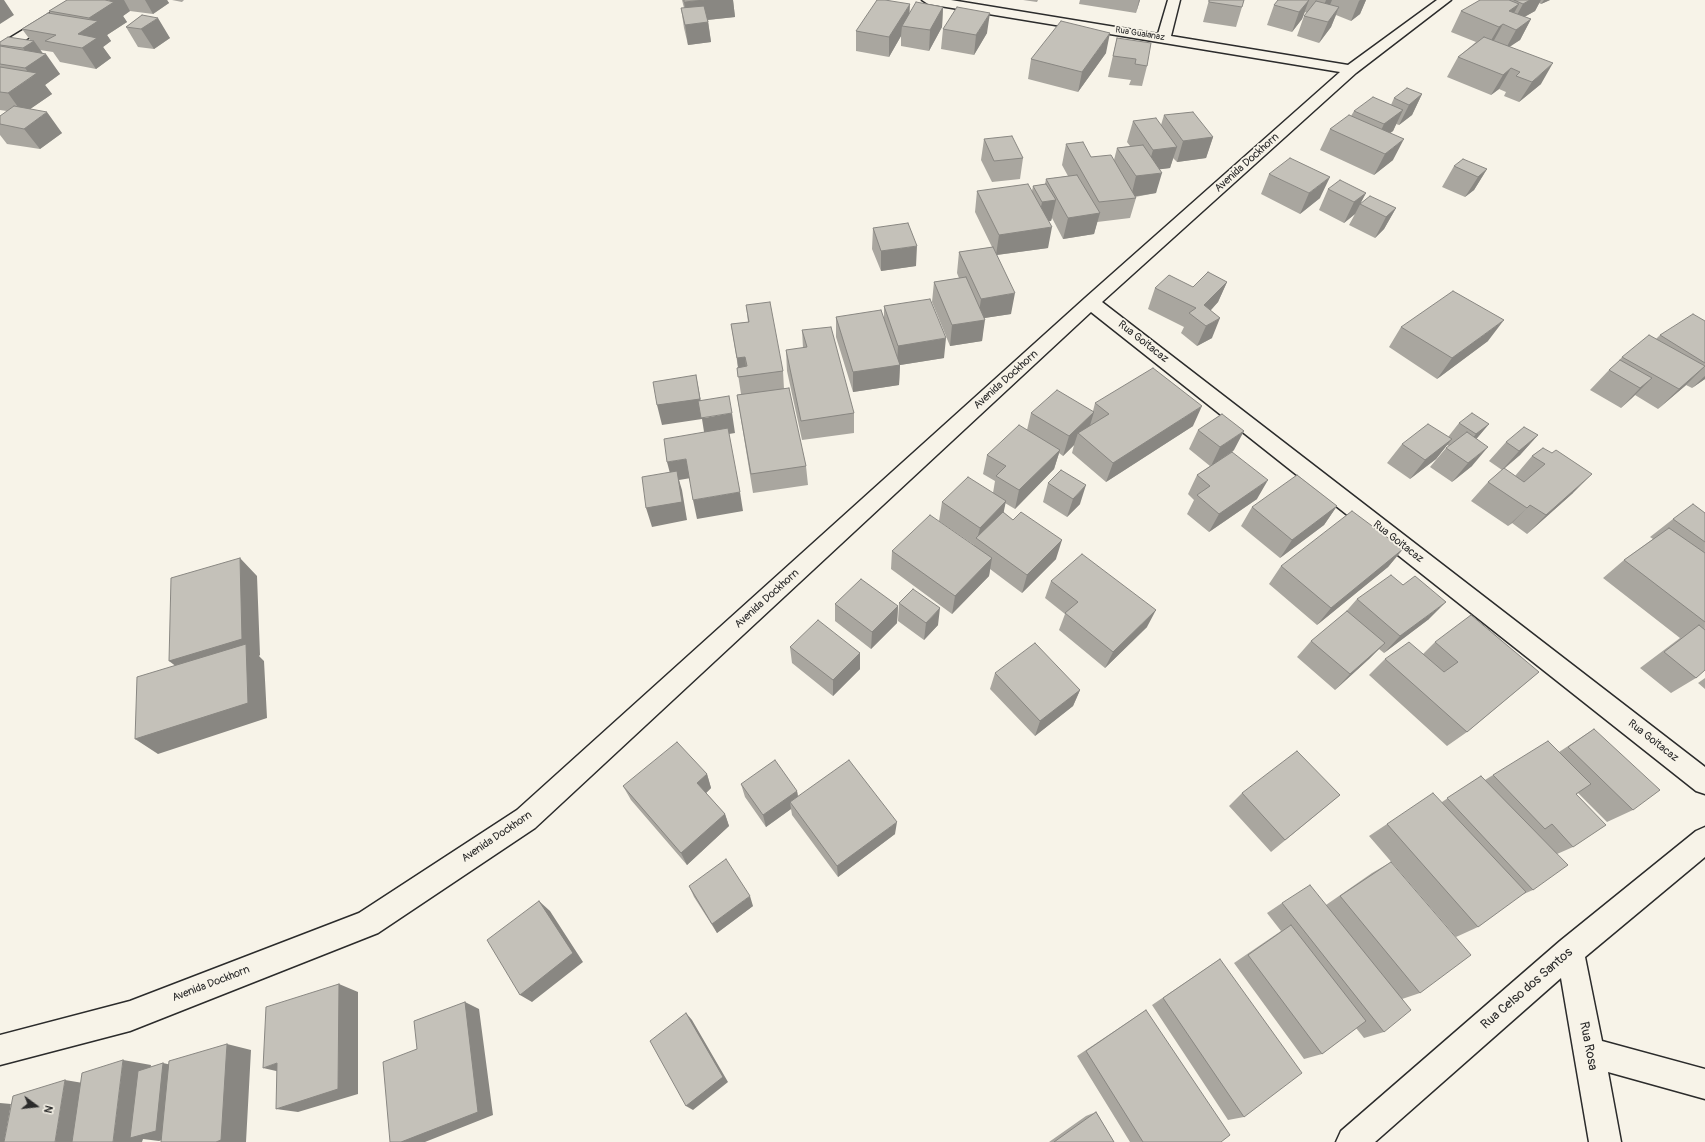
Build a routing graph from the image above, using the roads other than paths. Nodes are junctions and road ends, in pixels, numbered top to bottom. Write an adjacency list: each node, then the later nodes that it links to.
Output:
1 (81, 0): 6 (street)
2 (928, 0): 5 (street, Rua Guaianaz)
3 (1174, 0): 5 (street)
4 (1445, 0): 7 (street, Avenida Dockhorn)
5 (1164, 38): 7 (street, Rua Guaianaz)
6 (0, 50)
7 (1351, 70): 8 (street, Avenida Dockhorn)
8 (1091, 302): 9 (street, Rua Goitacaz); 12 (street, Avenida Dockhorn)
9 (1705, 782)
10 (1705, 840): 11 (street, Rua Celso dos Santos)
11 (1570, 951): 13 (street, Rua Rosa); 15 (street, Rua Celso dos Santos)
12 (0, 1050)
13 (1590, 1052): 14 (street); 16 (street, Rua Rosa)
14 (1705, 1084)
15 (1352, 1142)
16 (1605, 1142)

